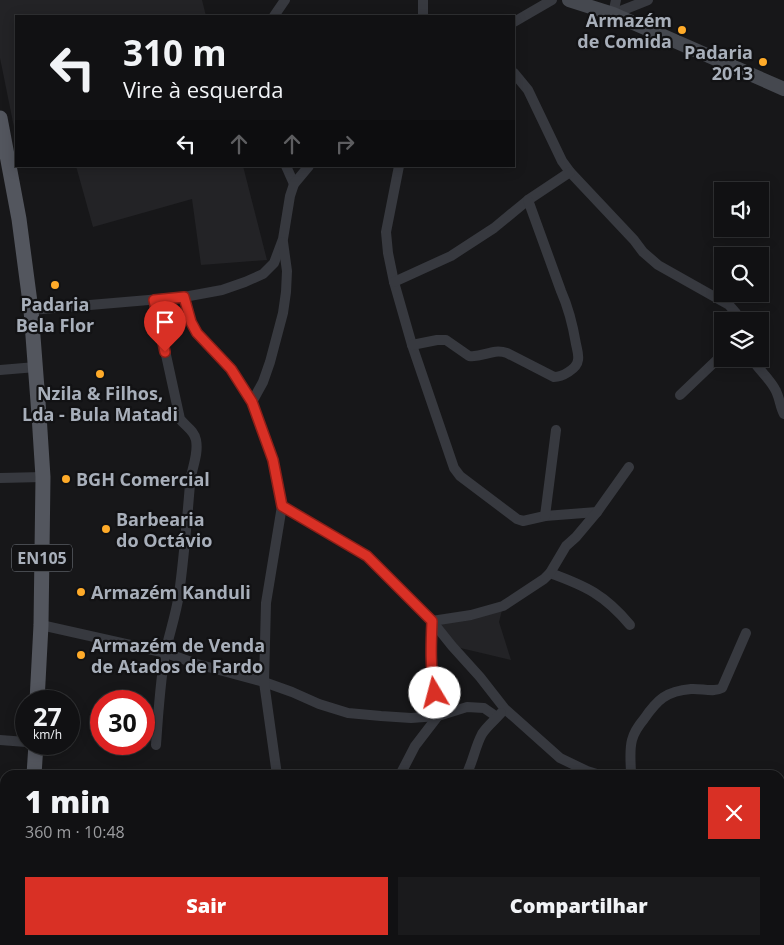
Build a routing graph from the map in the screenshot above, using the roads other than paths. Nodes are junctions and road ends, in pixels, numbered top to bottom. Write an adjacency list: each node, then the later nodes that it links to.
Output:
1 (423, 0): 7 (street)
2 (552, 0): 8 (street)
3 (569, 0): 6 (main road)
4 (616, 0): 6 (street)
5 (648, 0): 6 (street)
6 (613, 14): 10 (main road)
7 (423, 15)
8 (515, 21)
9 (515, 75): 15 (street)
10 (784, 89)
11 (0, 118): 22 (main road, EN105)
12 (286, 167): 16 (street)
13 (308, 167): 16 (street)
14 (399, 167): 19 (street)
15 (570, 172): 17 (street); 23 (street)
16 (294, 184): 18 (street)
17 (528, 200): 19 (street); 24 (street)
18 (283, 239): 20 (street); 30 (street)
19 (394, 282): 24 (street)
20 (184, 297): 21 (street); 30 (street)
21 (154, 300): 22 (street); 44 (street)
22 (31, 310): 26 (main road, EN105)
23 (735, 312)
24 (412, 345): 38 (street)
25 (714, 363): 29 (street)
26 (36, 367): 28 (street); 34 (main road, EN105)
27 (758, 367): 31 (street)
28 (0, 370)
29 (680, 395)
30 (252, 402): 36 (street)
31 (784, 414)
32 (556, 430): 38 (street)
33 (629, 467): 37 (street)
34 (43, 477): 35 (street); 42 (main road, EN105)
35 (0, 478)
36 (282, 506): 40 (street); 45 (street)
37 (597, 512): 38 (street); 39 (street)
38 (544, 516)
39 (550, 573): 40 (street); 41 (street)
40 (432, 621): 47 (street); 48 (street)
41 (630, 625)
42 (41, 626): 44 (street); 46 (main road, EN105)
43 (746, 633): 59 (street)
44 (166, 653): 45 (street); 52 (street)
45 (264, 682): 48 (street); 55 (street)
46 (38, 690)
47 (505, 709): 49 (street); 58 (street)
48 (438, 716): 49 (street); 56 (street)
49 (497, 717): 57 (street)
50 (0, 740): 51 (street)
51 (15, 741)
52 (156, 745)
53 (35, 755): 54 (main road)
54 (34, 770)
55 (275, 770)
56 (403, 770)
57 (469, 770)
58 (583, 770)
59 (631, 770)

